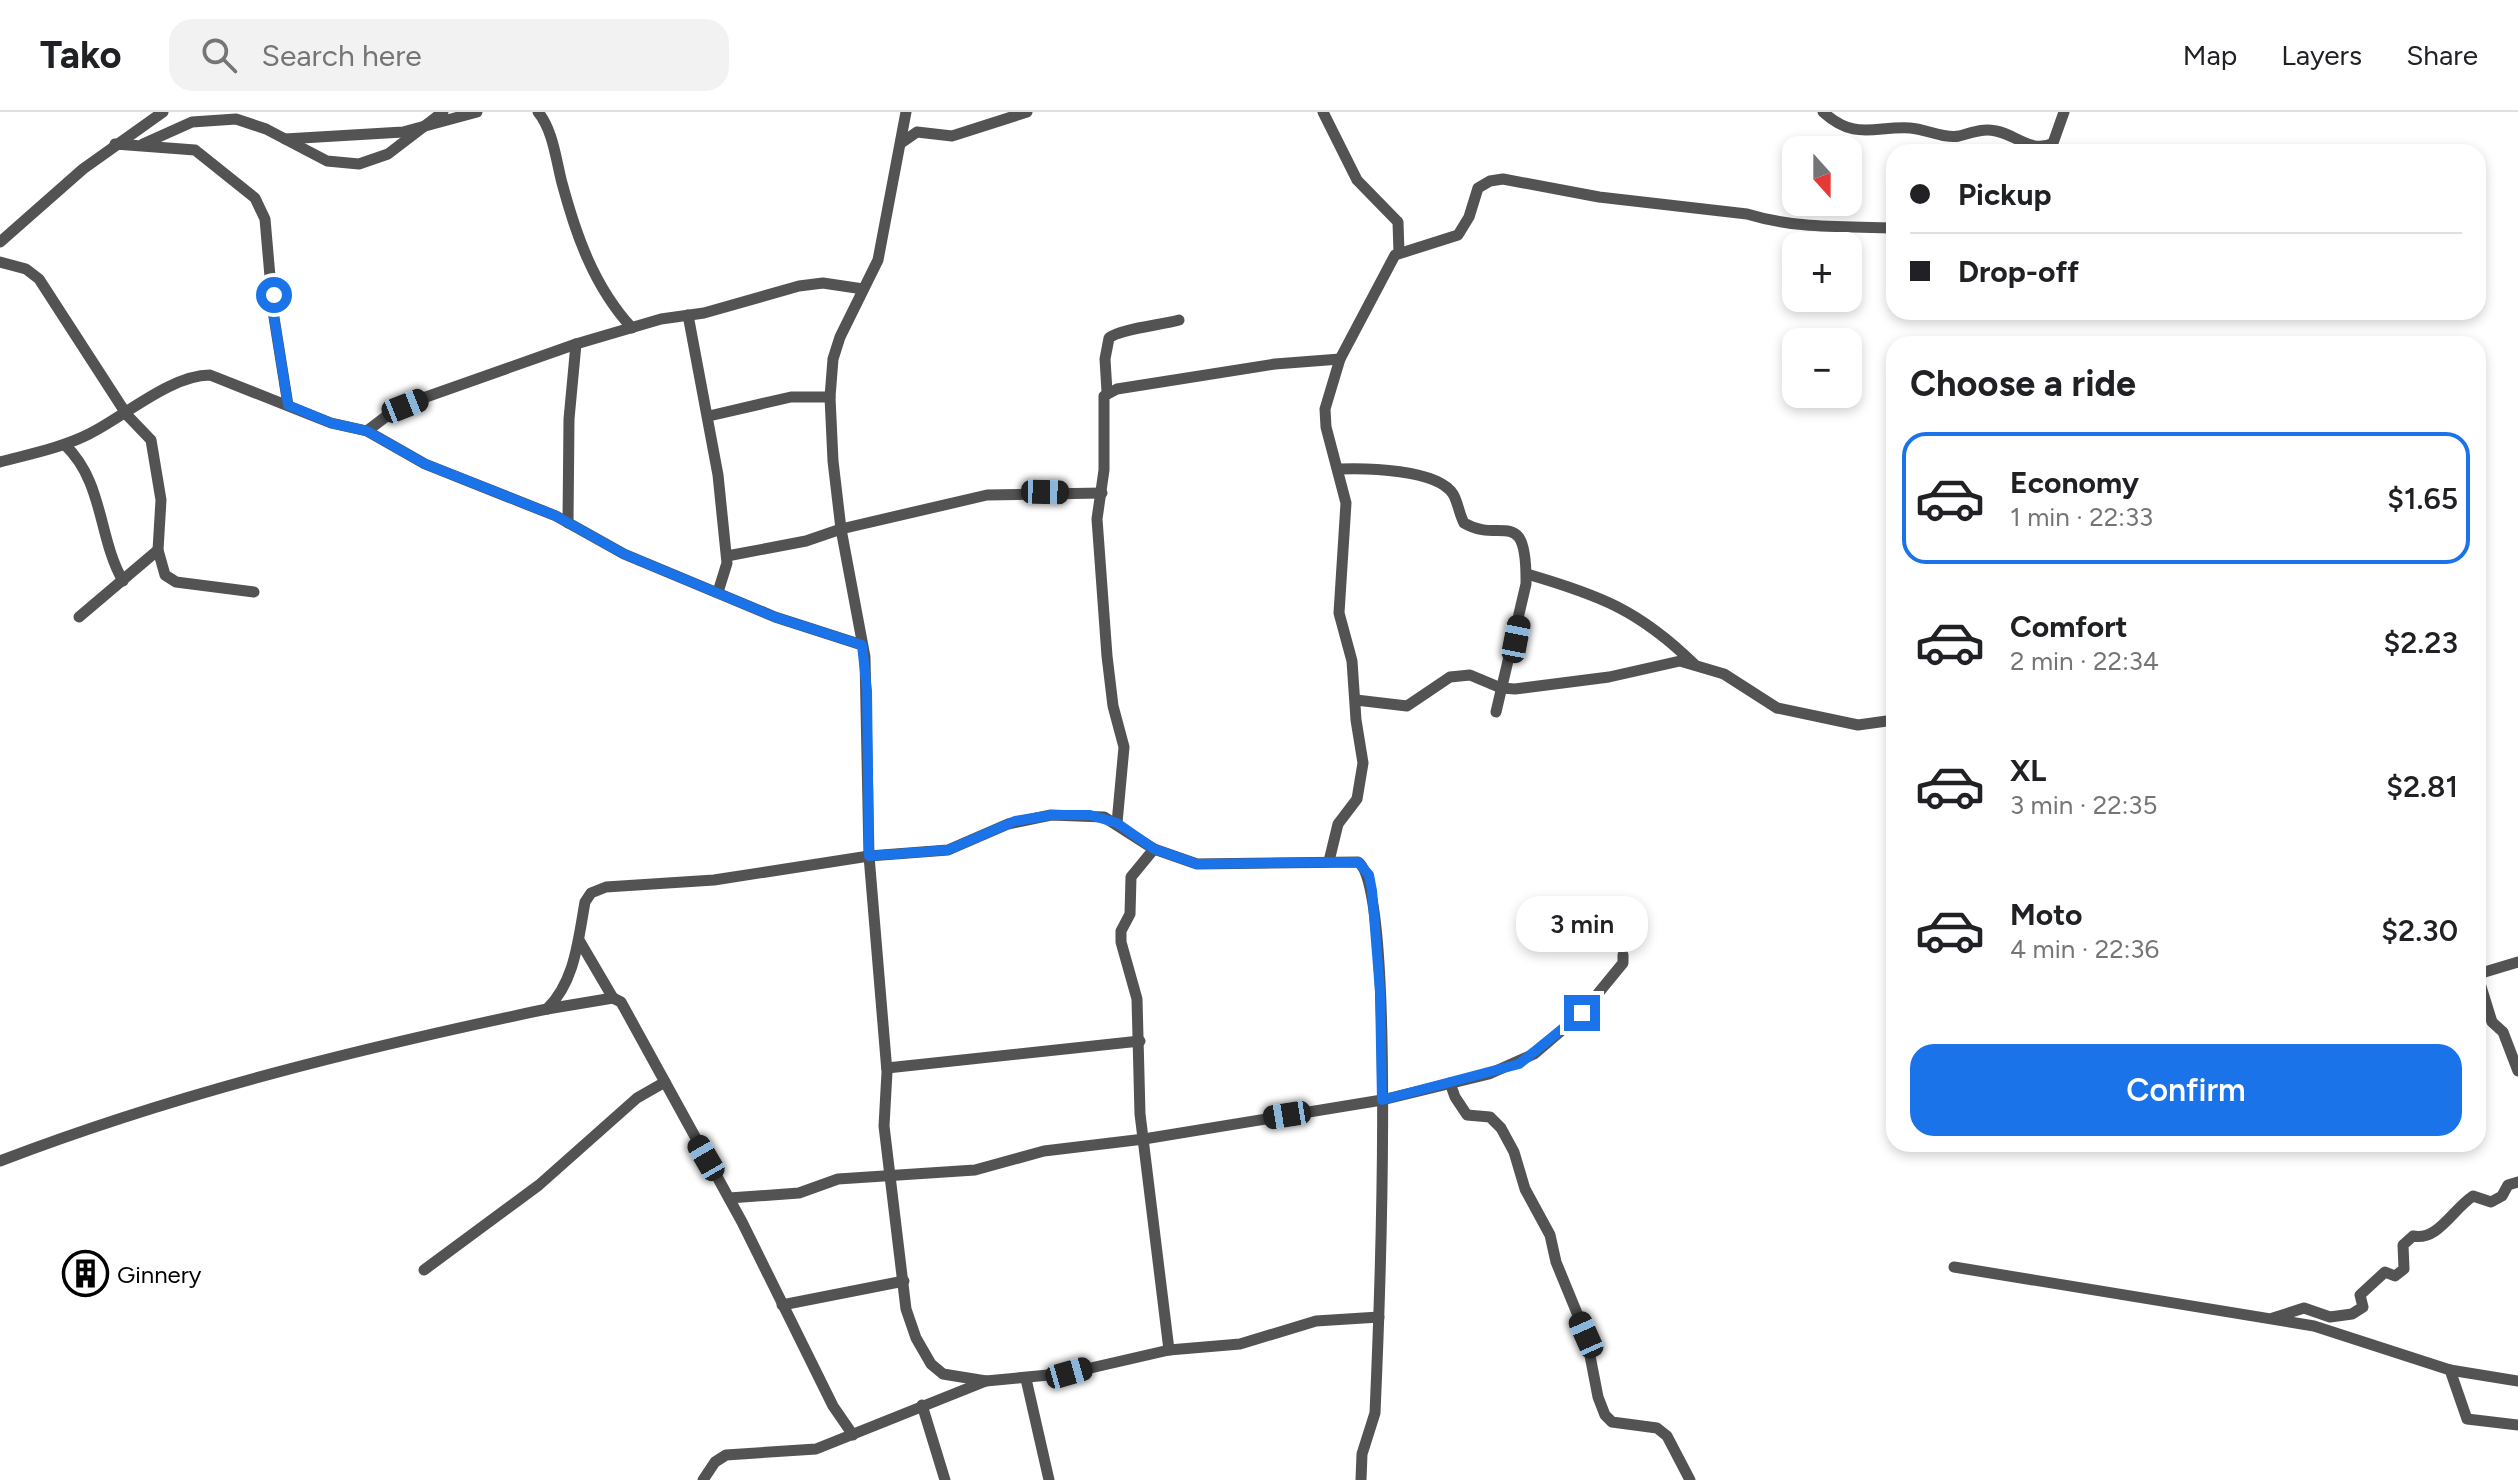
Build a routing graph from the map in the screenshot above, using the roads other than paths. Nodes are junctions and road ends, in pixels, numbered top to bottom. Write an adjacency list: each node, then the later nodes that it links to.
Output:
1 (163, 112): 13 (street)
2 (443, 112): 10 (street)
3 (477, 112): 10 (street)
4 (538, 112): 24 (street)
5 (906, 112): 12 (street)
6 (1027, 112): 12 (street)
7 (1323, 112): 19 (street)
8 (1823, 112): 14 (street)
9 (2064, 112): 15 (street)
10 (426, 128): 11 (street); 11 (street)
11 (285, 139): 16 (street)
12 (901, 143): 21 (street)
13 (115, 144): 16 (street); 18 (street)
14 (2028, 144)
15 (2048, 144)
16 (139, 145): 29 (street)
17 (1886, 228): 19 (street)
18 (0, 242)
19 (1399, 253): 26 (street)
20 (0, 262): 30 (street)
21 (863, 289): 22 (street); 28 (street)
22 (688, 315): 24 (street); 31 (street)
23 (1179, 320): 27 (street)
24 (632, 328): 25 (street)
25 (576, 344): 32 (street); 37 (street)
26 (1340, 359): 27 (street); 35 (street)
27 (1107, 392): 36 (street)
28 (830, 397): 31 (street); 38 (street)
29 (288, 405): 30 (street); 32 (street)
30 (127, 415): 33 (street); 39 (street)
31 (709, 416): 40 (street)
32 (367, 431): 37 (street)
33 (65, 445): 34 (street); 42 (street)
34 (0, 462)
35 (1339, 469): 41 (street); 49 (street)
36 (1102, 493): 38 (street); 52 (street)
37 (568, 523): 44 (street)
38 (841, 529): 40 (street); 46 (street)
39 (158, 550): 42 (street); 43 (street)
40 (727, 556): 44 (street)
41 (1527, 574): 47 (street); 48 (street)
42 (123, 581): 45 (street)
43 (254, 592)
44 (718, 592): 46 (street)
45 (79, 617)
46 (862, 645): 54 (street)
47 (1695, 664): 48 (street); 51 (street)
48 (1501, 688): 49 (street); 50 (street)
49 (1356, 700): 55 (street)
50 (1496, 712)
51 (1886, 721)
52 (1117, 823): 53 (street); 54 (street)
53 (1154, 849): 55 (street); 63 (street)
54 (869, 856): 56 (street); 64 (street)
55 (1329, 861): 68 (street)
56 (579, 938): 60 (street); 62 (street)
57 (1623, 955): 67 (street)
58 (2518, 962): 59 (street)
59 (2486, 973)
60 (613, 998): 62 (street); 66 (street)
61 (2486, 1002): 65 (street)
62 (547, 1009): 70 (street)
63 (1140, 1041): 64 (street); 69 (street)
64 (887, 1068): 71 (street)
65 (2518, 1071)
66 (665, 1082): 73 (street); 75 (street)
67 (1450, 1083): 68 (street); 94 (street)
68 (1382, 1100): 69 (street); 78 (street)
69 (1144, 1139): 71 (street); 80 (street)
70 (0, 1161)
71 (892, 1175): 73 (street); 76 (street)
72 (2518, 1182): 79 (street)
73 (729, 1198): 77 (street)
74 (1954, 1267): 79 (street)
75 (424, 1270)
76 (904, 1281): 77 (street); 82 (street)
77 (782, 1305): 89 (street)
78 (1379, 1317): 80 (street); 93 (street)
79 (2271, 1319): 81 (street)
80 (1169, 1350): 83 (street)
81 (2450, 1370): 85 (street); 88 (street)
82 (943, 1374): 84 (street); 86 (street)
83 (1026, 1379): 84 (street); 92 (street)
84 (986, 1381): 86 (street)
85 (2518, 1381)
86 (949, 1395): 87 (street)
87 (922, 1405): 89 (street); 91 (street)
88 (2518, 1425)
89 (853, 1435): 90 (street)
90 (703, 1480)
91 (945, 1480)
92 (1049, 1480)
93 (1361, 1480)
94 (1690, 1480)

